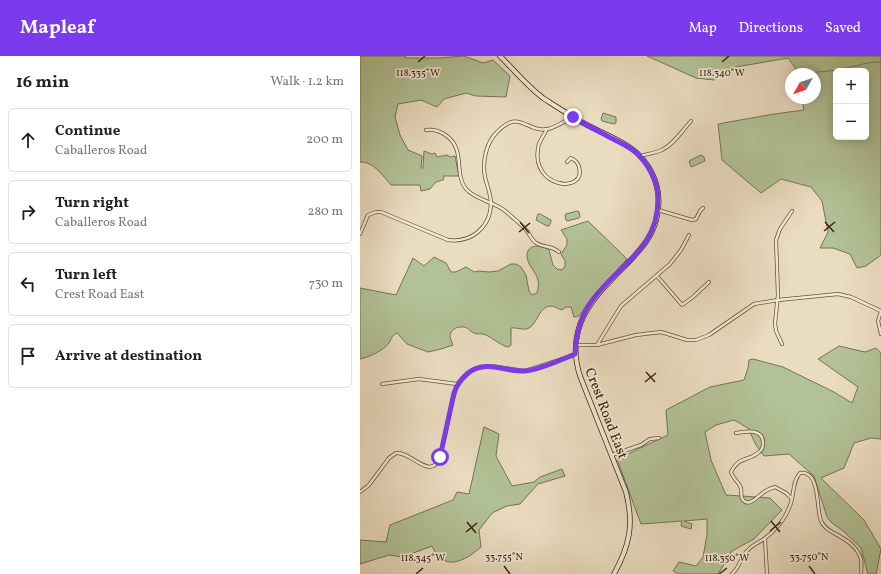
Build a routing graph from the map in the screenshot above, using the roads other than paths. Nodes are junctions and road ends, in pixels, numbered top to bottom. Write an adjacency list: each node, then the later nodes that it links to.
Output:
1 (500, 56): 2 (street, Crest Road East)
2 (573, 117): 4 (street); 6 (street, Crest Road East)
3 (691, 120): 6 (street)
4 (548, 129): 7 (street); 8 (street)
5 (426, 130): 8 (street)
6 (640, 156): 10 (street, Crest Road East)
7 (567, 162)
8 (491, 204): 12 (street); 14 (street)
9 (703, 208): 10 (street)
10 (658, 210): 21 (street, Crest Road East)
11 (792, 210): 17 (street)
12 (360, 234)
13 (689, 235): 15 (street)
14 (559, 252)
15 (657, 276): 16 (street); 22 (street)
16 (709, 282)
17 (778, 300): 18 (street); 20 (street); 22 (street)
18 (881, 311): 19 (street)
19 (881, 334)
20 (782, 344)
21 (575, 345): 22 (street); 23 (street, Crest Road East)
22 (597, 345)
23 (575, 354): 25 (street); 28 (street, Crest Road East)
24 (382, 384): 25 (street)
25 (457, 384): 29 (street)
26 (736, 433): 30 (street)
27 (659, 438): 28 (street)
28 (611, 455): 32 (street, Crest Road East)
29 (360, 492)
30 (792, 498): 31 (street); 35 (street)
31 (765, 539): 33 (street); 34 (street)
32 (614, 574)
33 (732, 574)
34 (767, 574)
35 (861, 574)

